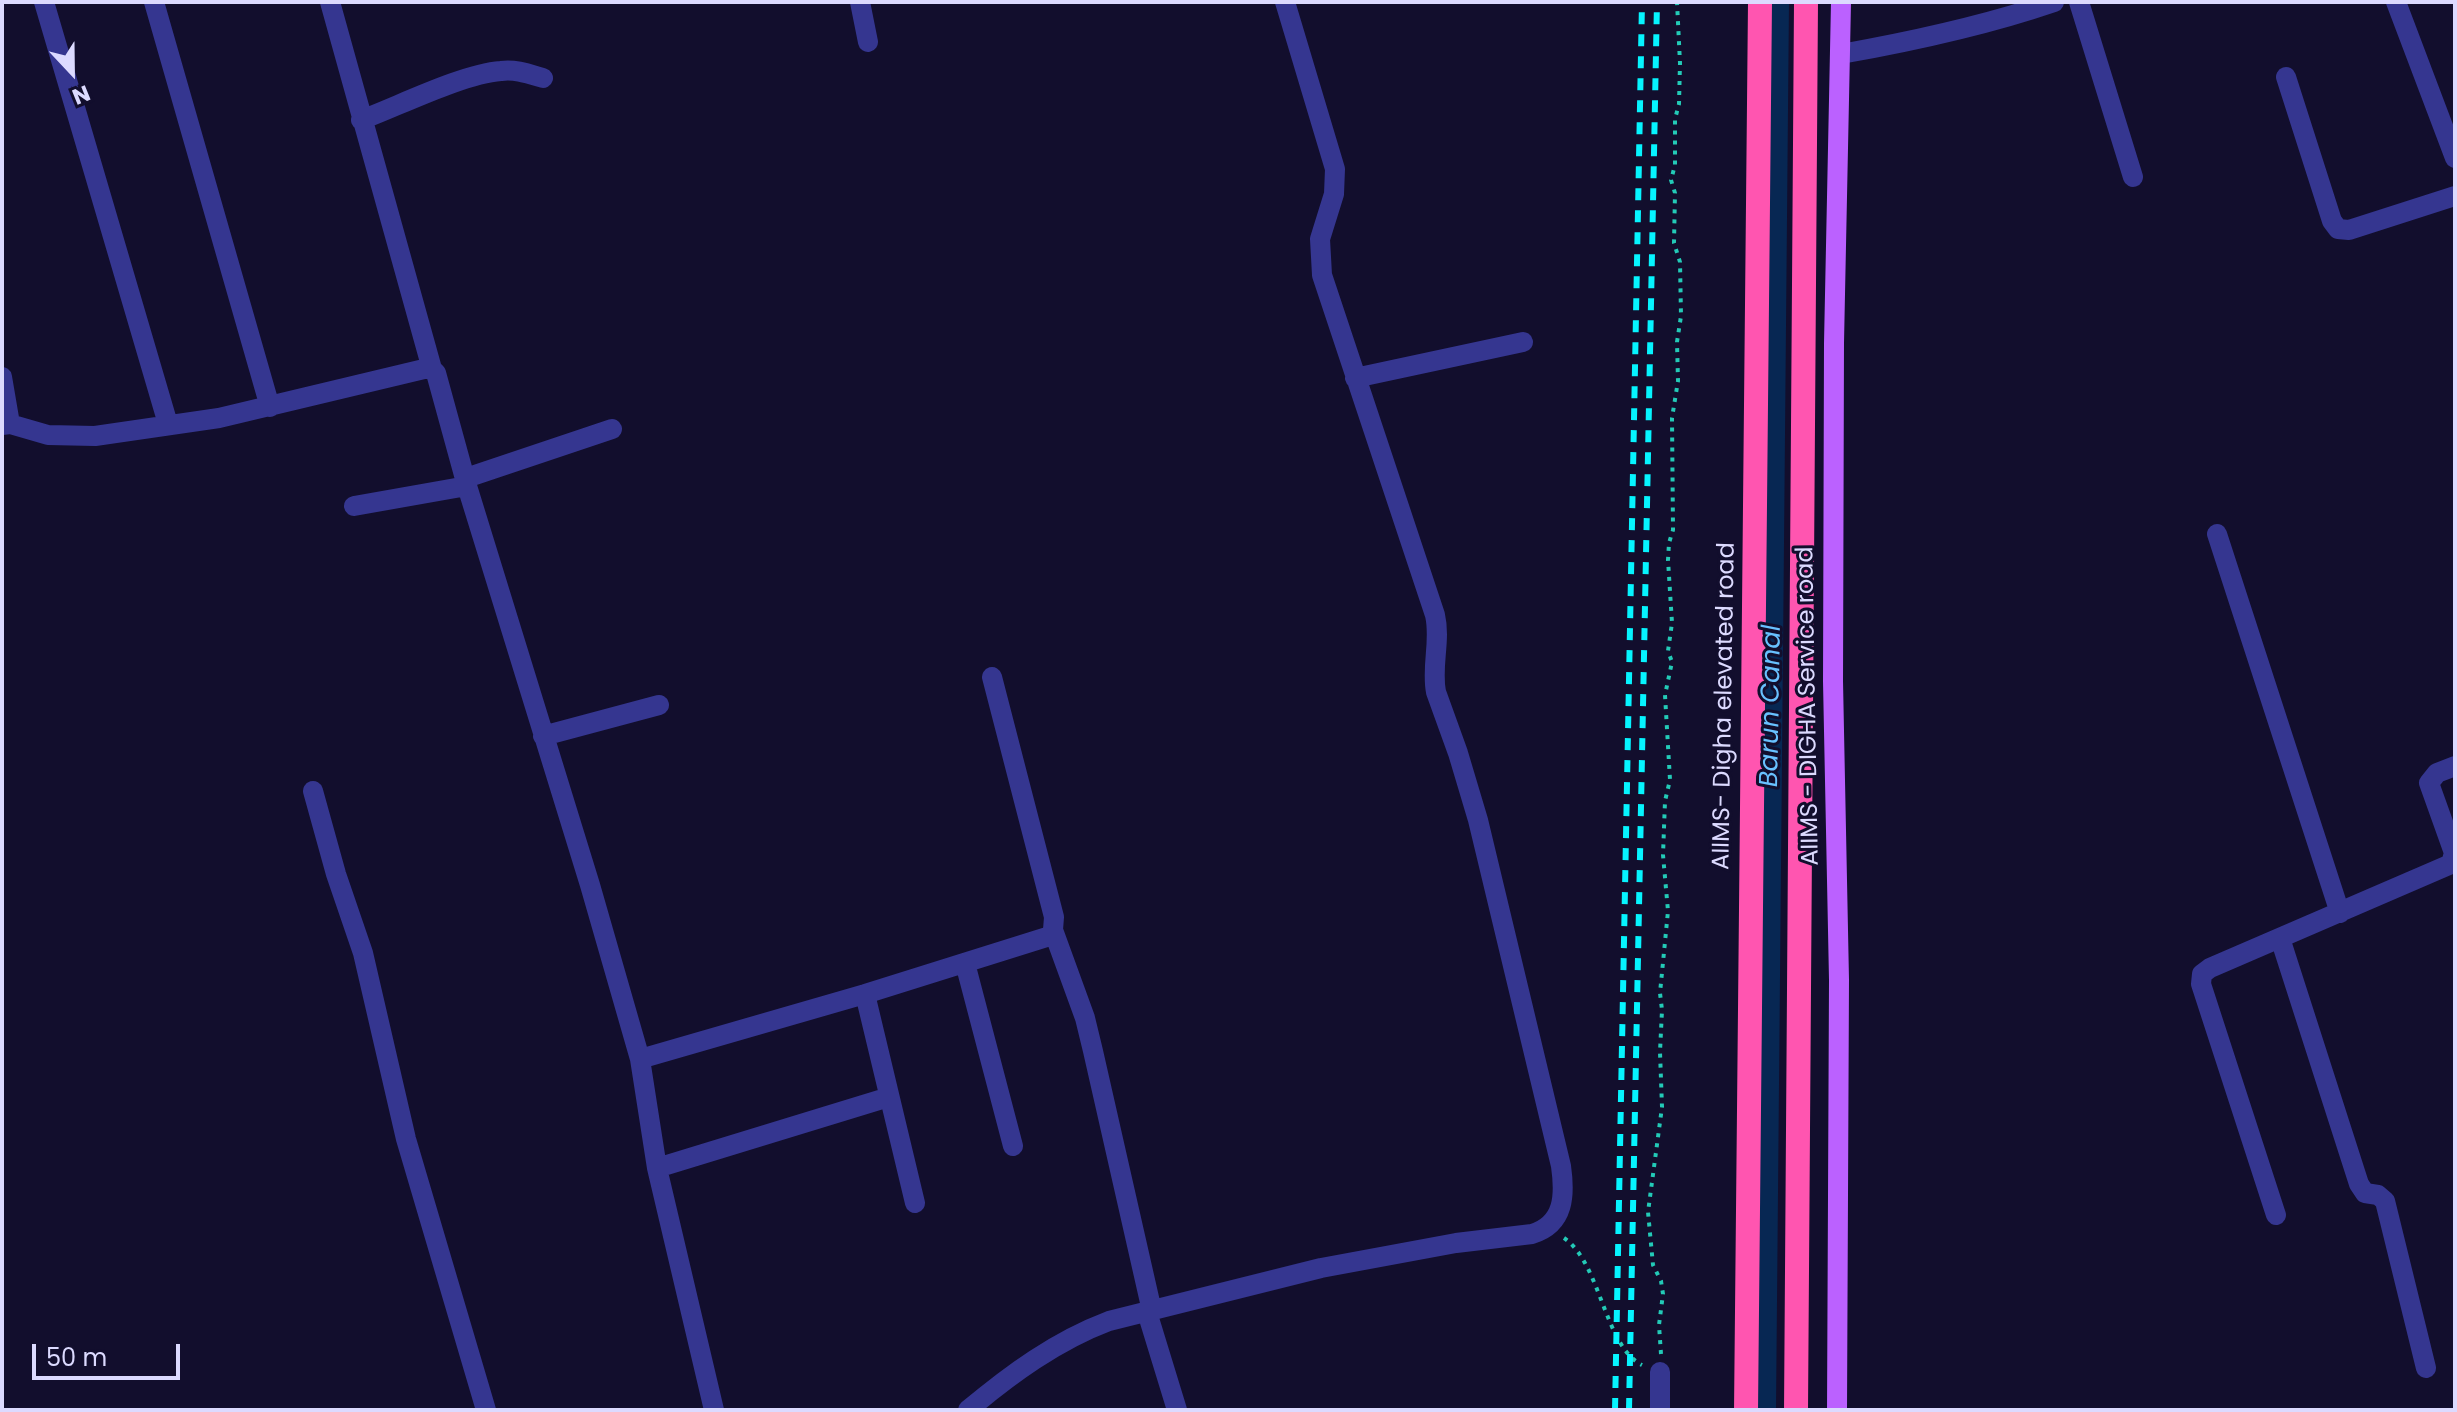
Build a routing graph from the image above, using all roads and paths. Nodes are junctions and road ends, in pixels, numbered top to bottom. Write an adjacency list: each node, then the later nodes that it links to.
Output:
1 (44, 2): 26 (street)
2 (154, 2): 25 (street)
3 (330, 2): 17 (street)
4 (860, 2): 13 (street)
5 (1285, 2): 24 (street)
6 (1677, 2): 51 (path)
7 (1760, 2): 57 (highway, AIIMS- Digha elevated road)
8 (1806, 2): 58 (highway)
9 (1841, 2): 14 (main road, AIIMS - DIGHA Service road)
10 (2054, 2): 14 (street)
11 (2079, 2): 19 (street)
12 (2396, 2): 18 (street)
13 (868, 42)
14 (1841, 54): 59 (main road, AIIMS - DIGHA Service road)
15 (2286, 77): 20 (street)
16 (543, 78): 17 (street)
17 (361, 120): 22 (street)
18 (2455, 158)
19 (2133, 177)
20 (2455, 196)
21 (1523, 342): 24 (street)
22 (432, 369): 25 (street); 29 (street)
23 (2, 377): 27 (street)
24 (1355, 378): 48 (street)
25 (270, 407): 26 (street)
26 (168, 424): 27 (street)
27 (6, 425)
28 (612, 429): 29 (street)
29 (467, 482): 30 (street); 34 (street)
30 (354, 506)
31 (2217, 534): 37 (street)
32 (992, 677): 38 (street)
33 (659, 705): 34 (street)
34 (543, 736): 42 (street)
35 (2455, 766): 37 (street)
36 (313, 791): 52 (street)
37 (2340, 913): 39 (street)
38 (1053, 930): 40 (street); 49 (street)
39 (2280, 938): 47 (street); 50 (street)
40 (965, 963): 41 (street); 44 (street)
41 (865, 994): 42 (street); 43 (street)
42 (640, 1059): 45 (street)
43 (889, 1097): 45 (street); 46 (street)
44 (1013, 1146)
45 (657, 1168): 53 (street)
46 (915, 1203)
47 (2276, 1215)
48 (1543, 1231): 49 (street); 51 (path)
49 (1149, 1311): 54 (street); 55 (street)
50 (2426, 1368)
51 (1660, 1372): 56 (street)
52 (486, 1410)
53 (714, 1410)
54 (968, 1410)
55 (1177, 1410)
56 (1660, 1410)
57 (1746, 1410)
58 (1796, 1410)
59 (1837, 1410)

